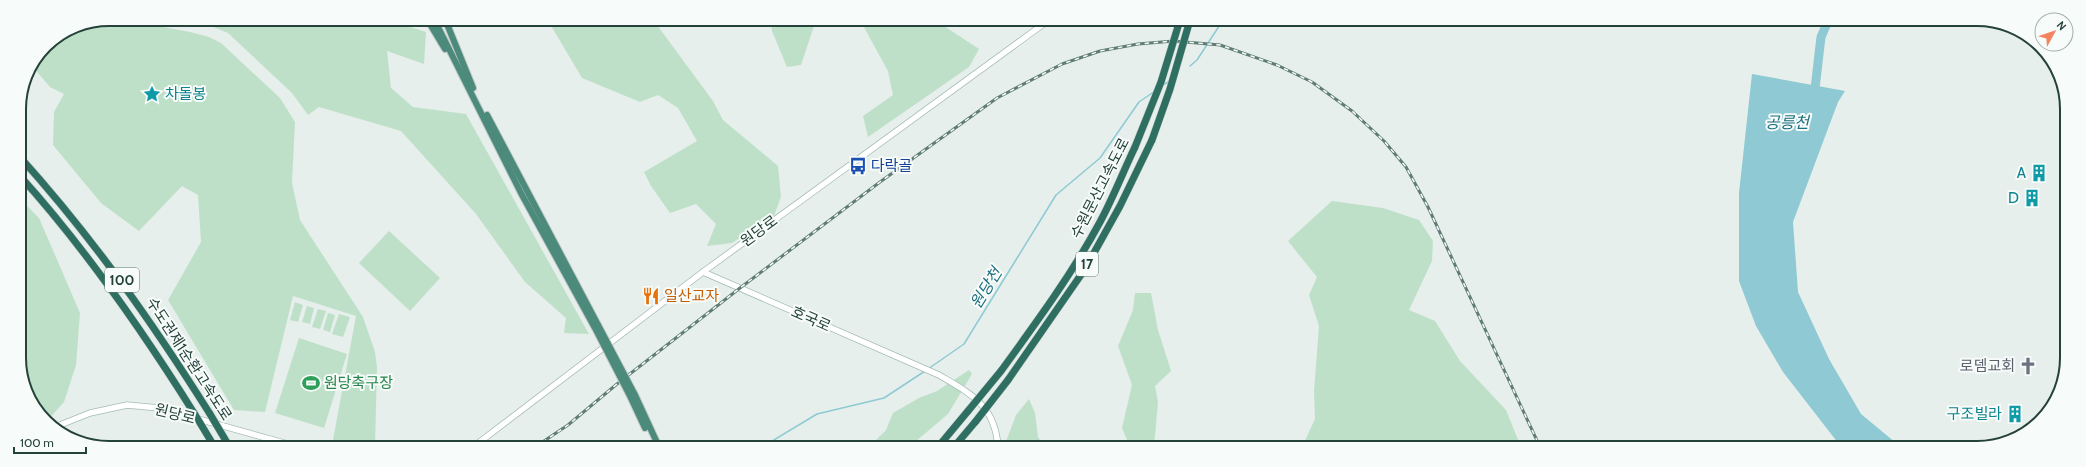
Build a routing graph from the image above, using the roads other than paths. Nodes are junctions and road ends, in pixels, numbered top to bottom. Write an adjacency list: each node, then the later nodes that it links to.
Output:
1 (431, 26): 8 (highway)
2 (438, 26): 8 (highway)
3 (441, 26): 8 (highway)
4 (448, 26): 8 (highway)
5 (1041, 26): 11 (main road, 원당로)
6 (1178, 26): 20 (highway, 수원문산고속도로 / 17, bridge)
7 (1188, 26): 21 (highway, 수원문산고속도로 / 17, bridge)
8 (472, 90): 12 (highway, bridge)
9 (26, 163): 15 (highway, 수도권제1순환고속도로 / 100, bridge)
10 (26, 183): 14 (highway, 수도권제1순환고속도로 / 100, bridge)
11 (703, 272): 17 (main road, 원당로); 22 (main road, 호국로)
12 (633, 397): 18 (highway); 19 (highway)
13 (60, 425): 16 (main road, 원당로)
14 (211, 441)
15 (226, 441)
16 (277, 441)
17 (481, 441)
18 (651, 441)
19 (656, 441)
20 (943, 441)
21 (959, 441)
22 (997, 441)

